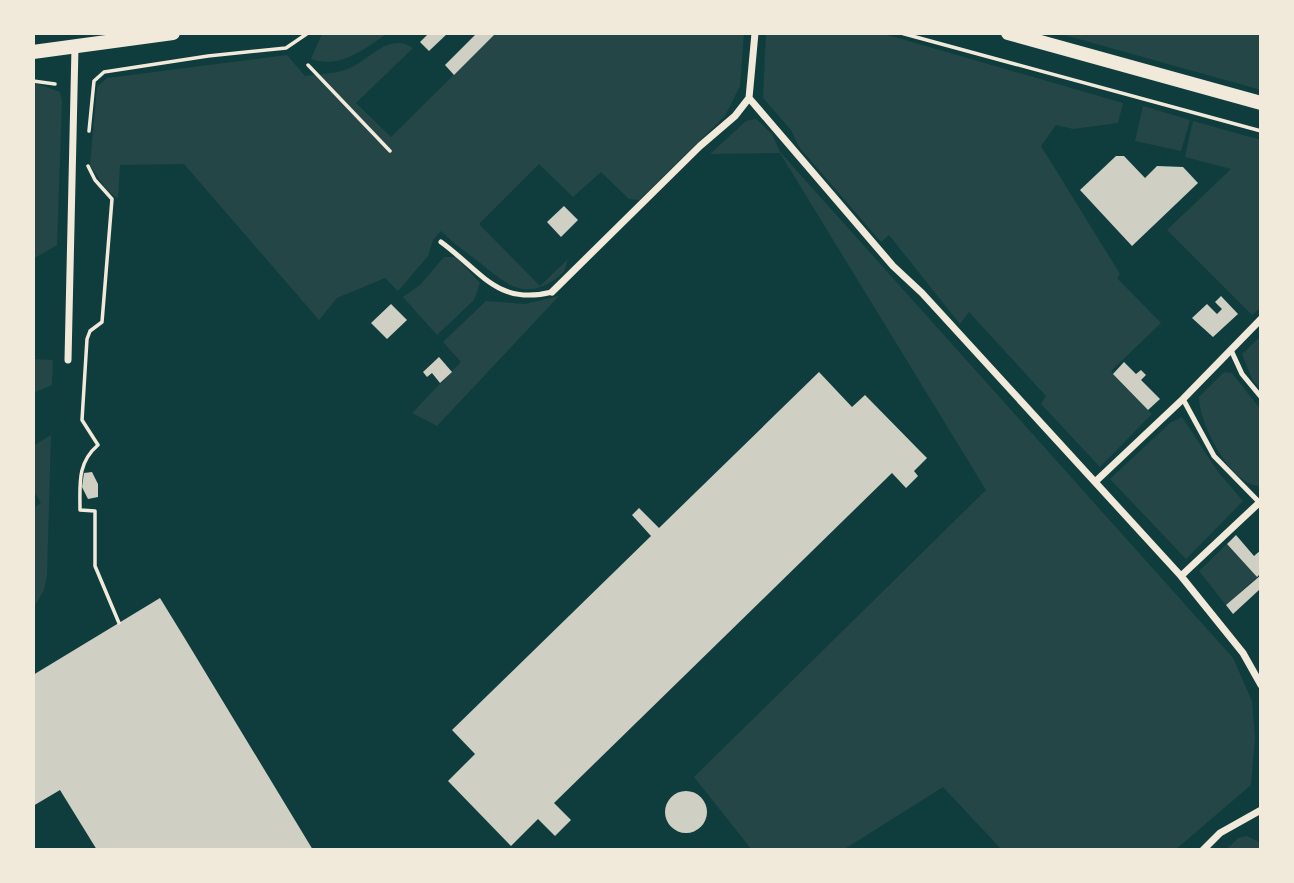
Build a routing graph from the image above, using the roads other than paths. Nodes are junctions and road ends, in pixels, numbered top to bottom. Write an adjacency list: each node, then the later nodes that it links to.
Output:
1 (173, 33): 4 (main road)
2 (755, 33): 6 (street)
3 (1008, 33): 7 (main road)
4 (75, 46): 5 (main road); 12 (street)
5 (33, 52)
6 (749, 98): 9 (street); 15 (street)
7 (1261, 103)
8 (441, 242): 9 (lane)
9 (552, 292)
10 (1261, 319): 11 (street)
11 (1231, 350): 13 (lane); 14 (street)
12 (68, 360)
13 (1261, 397)
14 (1182, 399): 15 (street); 16 (lane)
15 (1095, 482): 17 (street)
16 (1260, 501): 17 (street)
17 (1181, 576): 18 (street)
18 (1261, 685)
19 (1261, 810): 20 (street)
20 (1203, 850)

